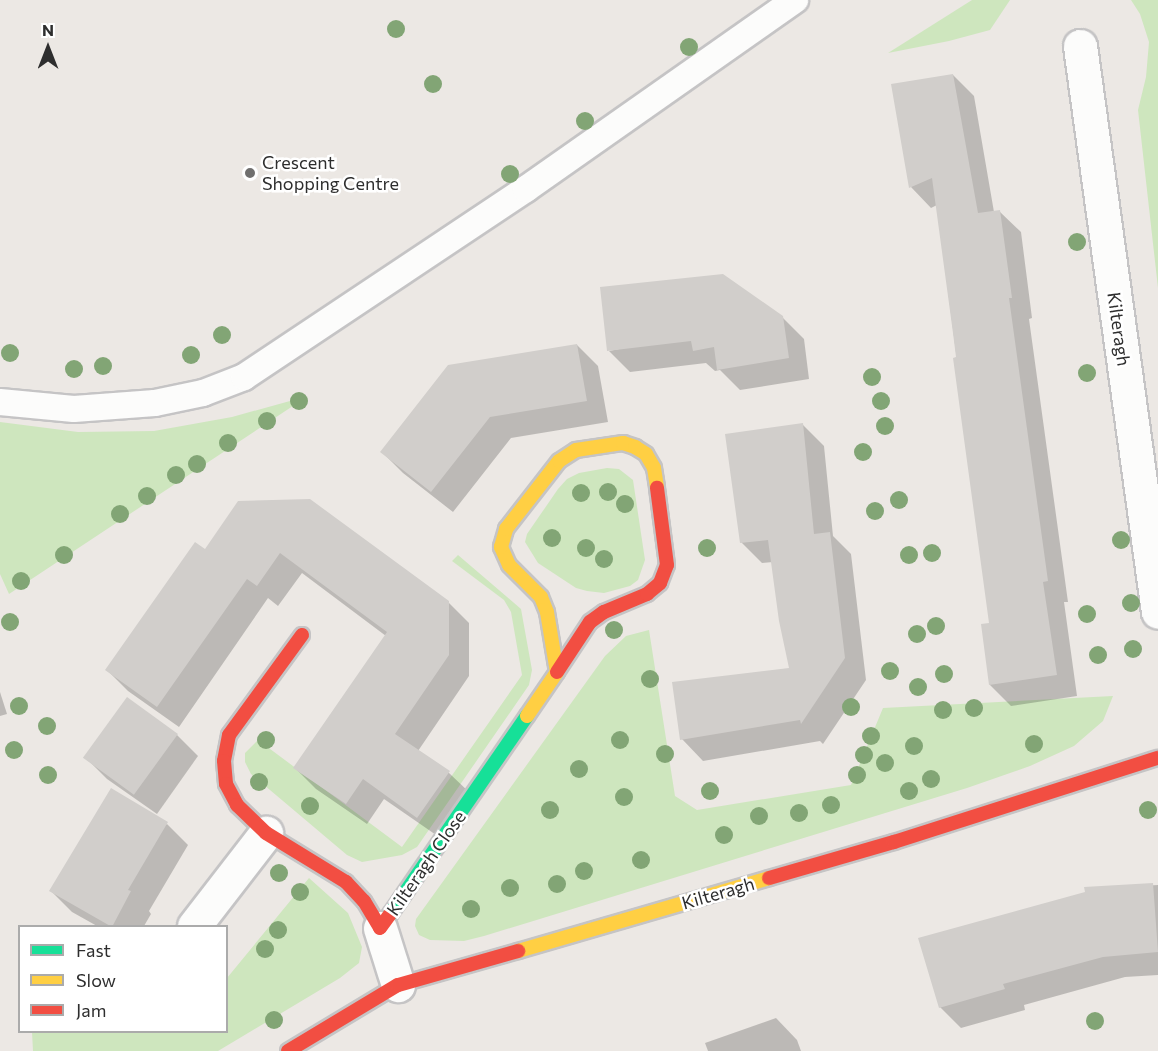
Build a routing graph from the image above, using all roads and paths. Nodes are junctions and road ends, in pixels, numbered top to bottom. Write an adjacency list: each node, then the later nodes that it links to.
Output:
1 (795, 0): 3 (lane)
2 (1080, 46): 4 (street, Kilteragh)
3 (0, 402)
4 (1158, 612)
5 (302, 635): 8 (street, Kilteragh Close)
6 (557, 672): 6 (street, Kilteragh Close); 10 (street, Kilteragh Close)
7 (1158, 758): 11 (street, Kilteragh)
8 (266, 833): 9 (street); 10 (street, Kilteragh Close)
9 (196, 925)
10 (380, 928): 11 (street)
11 (398, 985): 12 (street, Kilteragh)
12 (288, 1051)

